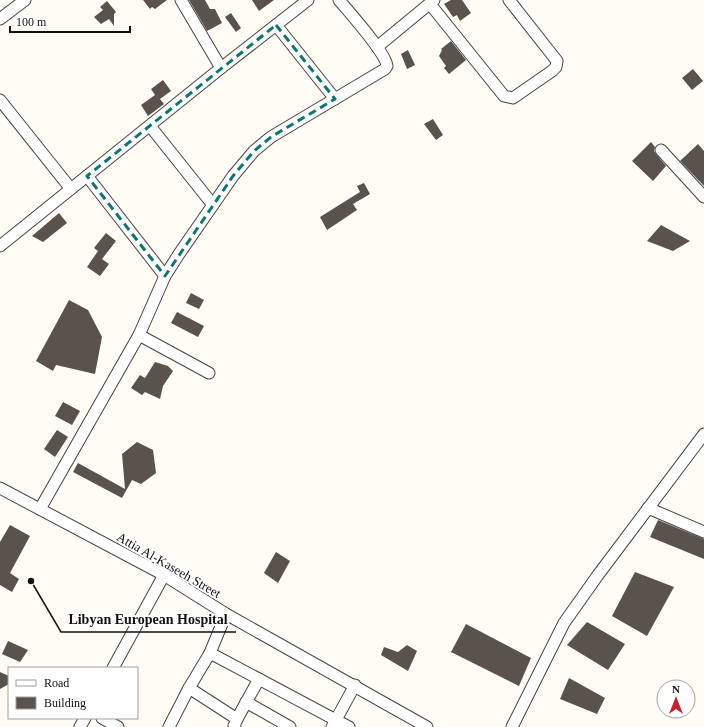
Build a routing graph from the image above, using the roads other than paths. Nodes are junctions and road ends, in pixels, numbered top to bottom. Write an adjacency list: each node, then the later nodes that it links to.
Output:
1 (24, 0): 7 (street)
2 (181, 0): 10 (street)
3 (308, 0): 8 (street)
4 (339, 0): 9 (street)
5 (508, 0): 6 (street)
6 (432, 2): 9 (street)
7 (0, 19)
8 (276, 25): 10 (street); 11 (street)
9 (377, 47): 11 (street)
10 (221, 68): 13 (street)
11 (335, 99): 18 (street)
12 (0, 100): 16 (street)
13 (150, 126): 15 (street); 18 (street)
14 (661, 150): 17 (street)
15 (87, 176): 16 (street); 20 (street)
16 (71, 189): 19 (street)
17 (704, 197)
18 (213, 205): 20 (street)
19 (0, 246)
20 (165, 276): 21 (street)
21 (139, 336): 22 (street); 26 (street)
22 (209, 373)
23 (704, 434): 25 (street)
24 (0, 488): 26 (street, Attia Al-Kaseeh Street)
25 (648, 508): 27 (street); 44 (street)
26 (40, 510): 28 (street, Attia Al-Kaseeh Street)
27 (704, 532)
28 (164, 576): 29 (street, Attia Al-Kaseeh Street); 31 (street)
29 (226, 614): 30 (street); 33 (street, Attia Al-Kaseeh Street)
30 (210, 653): 32 (street); 34 (street)
31 (114, 667)
32 (259, 679): 35 (street); 37 (street)
33 (355, 685): 37 (street); 43 (street, Attia Al-Kaseeh Street)
34 (189, 688): 38 (street); 40 (street)
35 (246, 702): 38 (street); 41 (street)
36 (104, 719): 39 (street)
37 (334, 723): 42 (street)
38 (235, 725)
39 (118, 727)
40 (170, 727)
41 (290, 727)
42 (349, 727)
43 (427, 727)
44 (512, 727)

